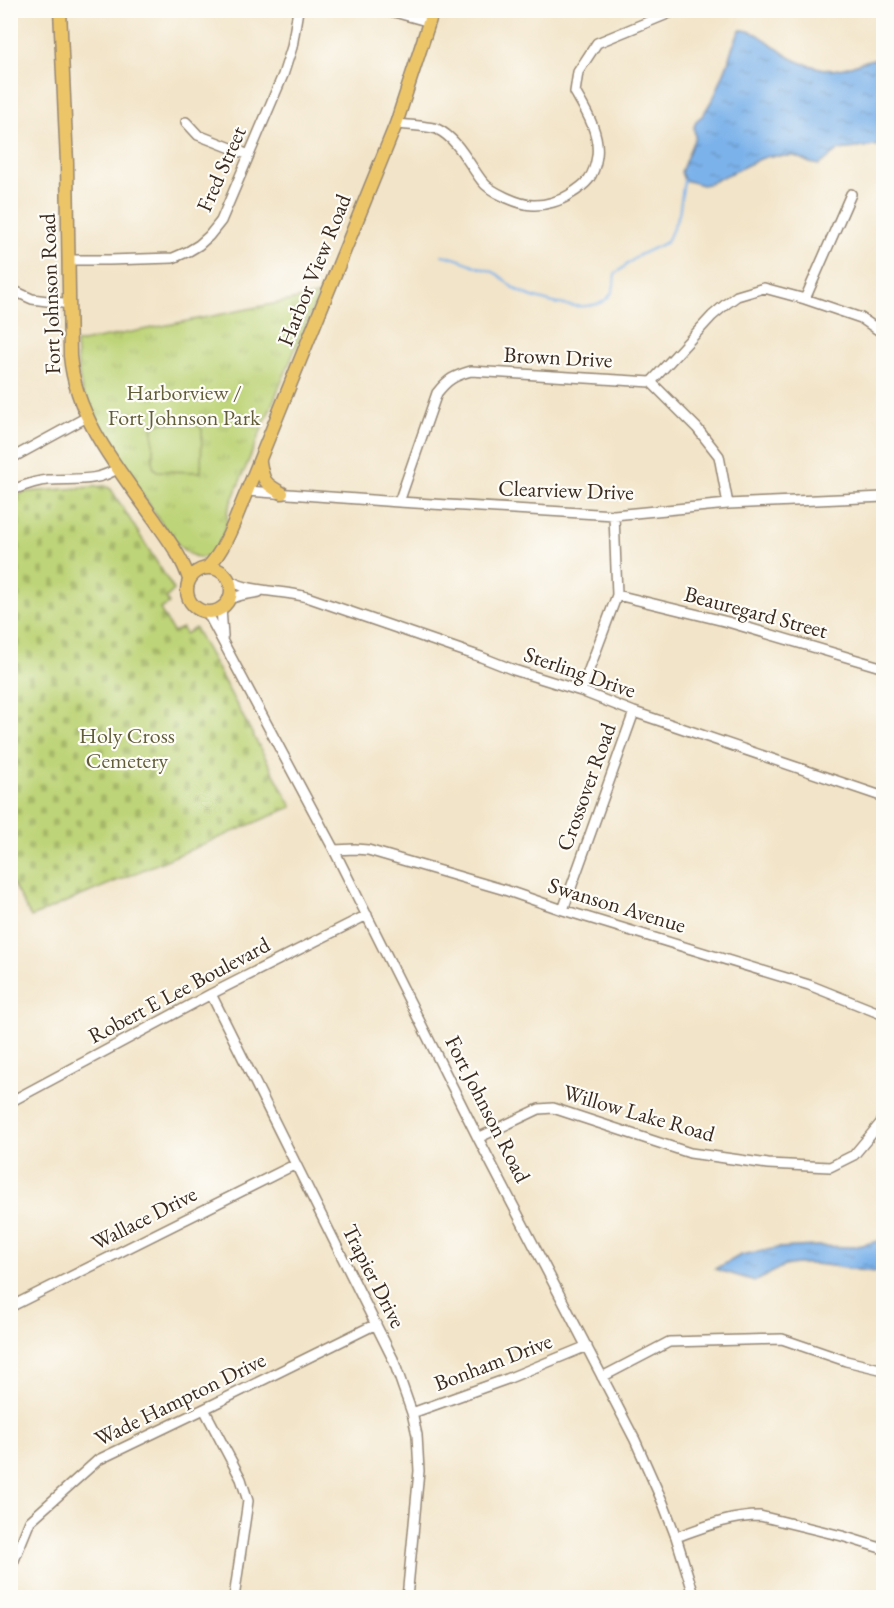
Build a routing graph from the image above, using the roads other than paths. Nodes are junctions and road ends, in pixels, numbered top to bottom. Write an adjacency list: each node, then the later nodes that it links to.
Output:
1 (60, 10): 10 (main road, Fort Johnson Road)
2 (298, 10): 8 (street, Fred Street)
3 (387, 10): 5 (street)
4 (677, 10): 7 (street)
5 (431, 16): 7 (main road, Harbor View Road)
6 (186, 122): 8 (street)
7 (396, 124): 18 (main road, Harbor View Road)
8 (249, 155): 10 (street, Fred Street)
9 (851, 194): 12 (street)
10 (69, 260): 13 (main road, Fort Johnson Road)
11 (10, 289): 13 (street)
12 (805, 299): 14 (street); 15 (street)
13 (70, 304): 16 (main road, Fort Johnson Road)
14 (884, 334)
15 (651, 382): 24 (street, Brown Drive); 25 (street)
16 (87, 417): 17 (street); 19 (main road, Fort Johnson Road)
17 (10, 459)
18 (259, 461): 21 (main road, Harbor View Road); 22 (main road)
19 (118, 468): 20 (street); 28 (main road, Fort Johnson Road)
20 (10, 491)
21 (247, 491): 22 (street, Clearview Drive); 27 (main road, Harbor View Road)
22 (282, 493): 24 (street, Clearview Drive)
23 (884, 497): 25 (street, Clearview Drive)
24 (399, 502): 26 (street, Clearview Drive)
25 (728, 504): 26 (street, Clearview Drive)
26 (614, 515): 33 (street)
27 (225, 542): 29 (main road, Harbor View Road); 30 (main road, Harbor View Road)
28 (174, 548): 29 (main road, Fort Johnson Road); 31 (main road, Fort Johnson Road)
29 (206, 568): 30 (main road); 31 (main road)
30 (228, 578): 32 (street, Sterling Drive); 34 (main road)
31 (189, 579): 35 (main road)
32 (262, 591): 34 (street, Sterling Drive); 38 (street, Sterling Drive)
33 (617, 595): 37 (street, Beauregard Street); 38 (street)
34 (225, 604): 35 (main road); 36 (street, Fort Johnson Road)
35 (207, 612): 36 (street, Fort Johnson Road)
36 (226, 647): 41 (street, Fort Johnson Road)
37 (884, 668)
38 (581, 691): 39 (street, Sterling Drive)
39 (634, 712): 40 (street, Sterling Drive); 42 (street, Crossover Road)
40 (884, 797)
41 (334, 850): 42 (street, Swanson Avenue); 43 (street, Fort Johnson Road)
42 (562, 910): 45 (street, Swanson Avenue)
43 (367, 915): 44 (street, Robert E Lee Boulevard); 48 (street, Fort Johnson Road)
44 (211, 994): 46 (street, Robert E Lee Boulevard); 49 (street, Trapier Drive)
45 (884, 1015)
46 (10, 1102)
47 (884, 1119): 48 (street, Willow Lake Road)
48 (478, 1138): 52 (street, Fort Johnson Road)
49 (296, 1164): 50 (street, Wallace Drive); 51 (street, Trapier Drive)
50 (10, 1307)
51 (376, 1324): 55 (street, Wade Hampton Drive); 56 (street, Trapier Drive)
52 (587, 1346): 54 (street, Fort Johnson Road); 56 (street, Bonham Drive)
53 (884, 1370): 54 (street)
54 (603, 1377): 57 (street, Fort Johnson Road)
55 (204, 1409): 59 (street, Wade Hampton Drive); 60 (street)
56 (412, 1413): 61 (street, Trapier Drive)
57 (676, 1537): 58 (street); 62 (street, Fort Johnson Road)
58 (884, 1549)
59 (10, 1570)
60 (234, 1598)
61 (407, 1598)
62 (695, 1598)

